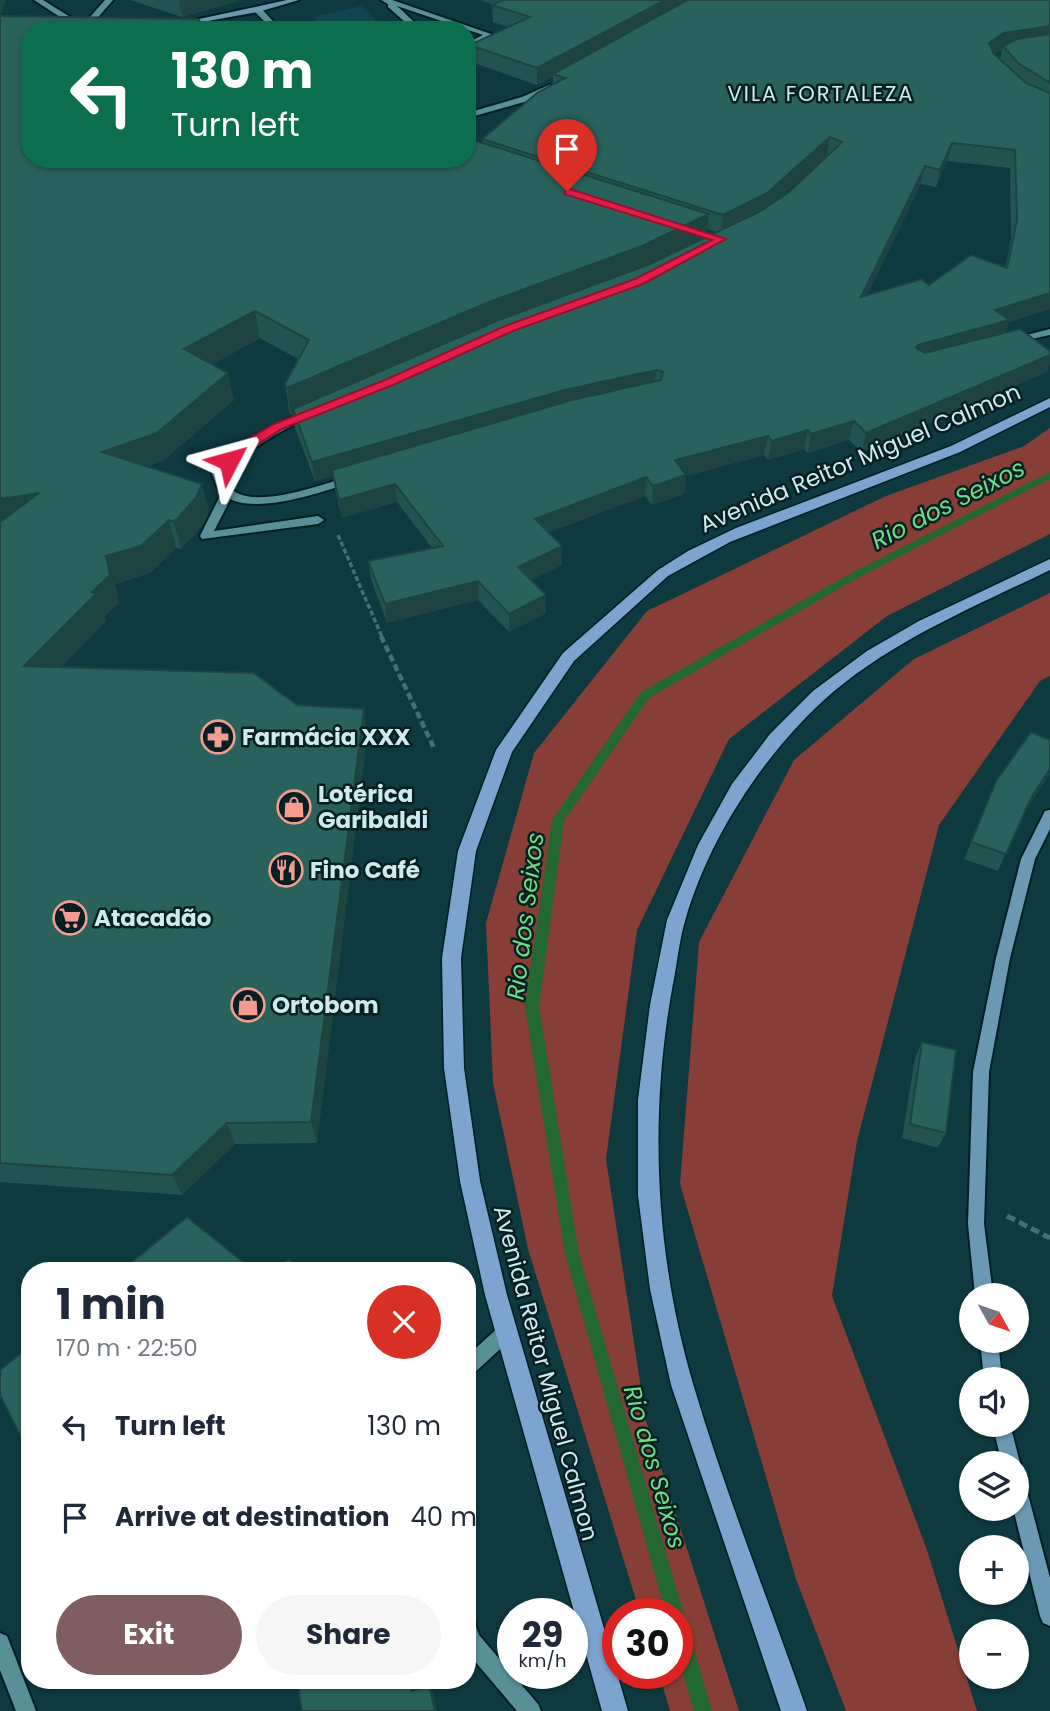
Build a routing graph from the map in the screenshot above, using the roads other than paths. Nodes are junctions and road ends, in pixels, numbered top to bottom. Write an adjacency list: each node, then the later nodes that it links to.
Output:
1 (38, 0): 6 (street)
2 (109, 0): 7 (street)
3 (295, 0): 5 (main road)
4 (385, 0): 10 (street); 11 (street)
5 (258, 10): 8 (main road); 9 (street)
6 (71, 21)
7 (91, 21)
8 (194, 21)
9 (268, 21)
10 (409, 21)
11 (448, 21)
12 (476, 30): 13 (street)
13 (476, 42)
14 (559, 83): 15 (street)
15 (476, 113)
16 (1050, 332): 17 (street)
17 (995, 345)
18 (1050, 402): 21 (main road, Avenida Reitor Miguel Calmon)
19 (327, 407): 23 (street)
20 (1050, 412): 21 (main road)
21 (1028, 415): 28 (main road, Avenida Reitor Miguel Calmon)
22 (359, 477): 23 (street)
23 (227, 494): 24 (street)
24 (318, 520)
25 (1050, 564): 37 (main road)
26 (1050, 814): 27 (main road)
27 (983, 1283)
28 (505, 1333): 29 (street); 36 (main road, Avenida Reitor Miguel Calmon)
29 (476, 1360)
30 (1026, 1521): 31 (main road)
31 (1050, 1616)
32 (0, 1643): 34 (street)
33 (476, 1647): 35 (street)
34 (26, 1711)
35 (531, 1711)
36 (615, 1711)
37 (794, 1711)

